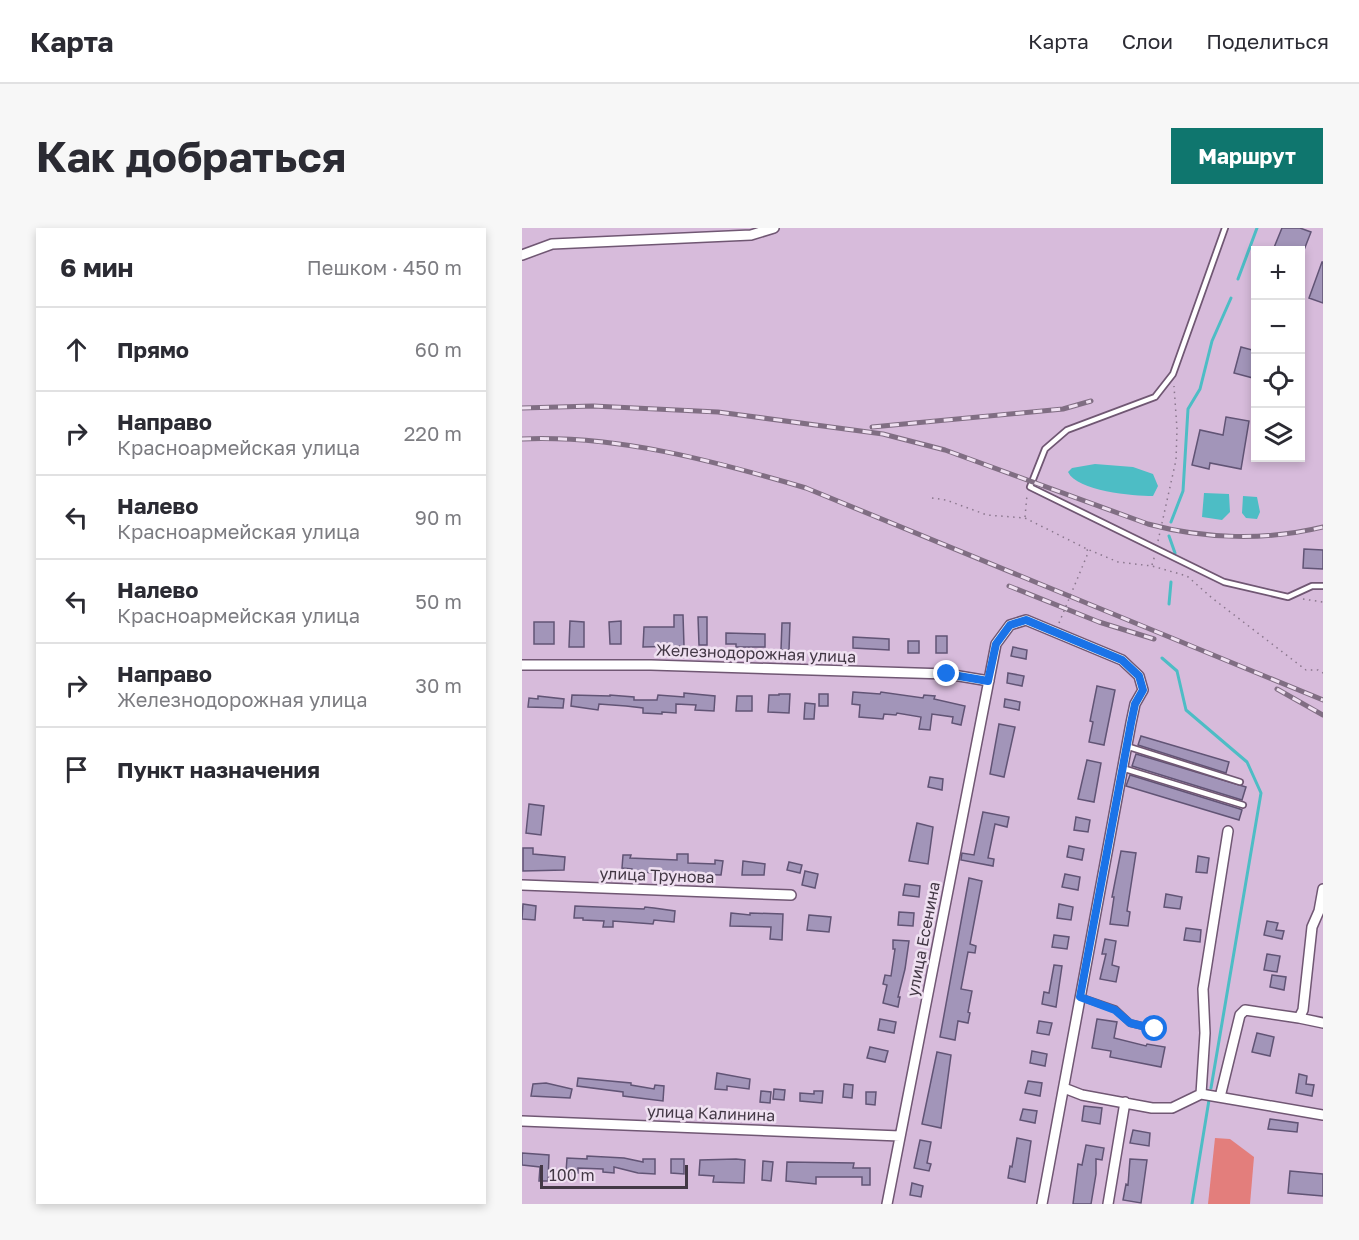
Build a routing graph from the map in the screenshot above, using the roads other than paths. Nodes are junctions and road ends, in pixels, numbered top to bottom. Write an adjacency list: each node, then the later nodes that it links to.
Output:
1 (774, 228): 3 (street)
2 (1225, 228): 4 (lane)
3 (522, 255)
4 (1323, 586)
5 (522, 665): 6 (street, Железнодорожная улица)
6 (988, 681): 7 (street, улица Есенина); 25 (street, улица Есенина)
7 (1126, 746): 8 (street, улица Есенина); 9 (lane)
8 (1122, 768): 10 (lane); 15 (street, улица Есенина)
9 (1240, 782)
10 (1243, 805)
11 (1228, 831): 20 (street)
12 (522, 885): 14 (street, улица Трунова)
13 (1323, 889): 16 (street)
14 (791, 895)
15 (1080, 997): 18 (lane); 19 (street, улица Есенина)
16 (1299, 1018): 17 (street); 21 (street)
17 (1323, 1023)
18 (1155, 1029)
19 (1064, 1088): 22 (street); 27 (street, улица Есенина)
20 (1200, 1094): 21 (street); 22 (street)
21 (1220, 1097): 23 (street)
22 (1125, 1102): 28 (street)
23 (1323, 1115)
24 (522, 1121): 25 (street, улица Калинина)
25 (900, 1136): 26 (street, улица Есенина)
26 (887, 1204)
27 (1042, 1204)
28 (1108, 1204)

